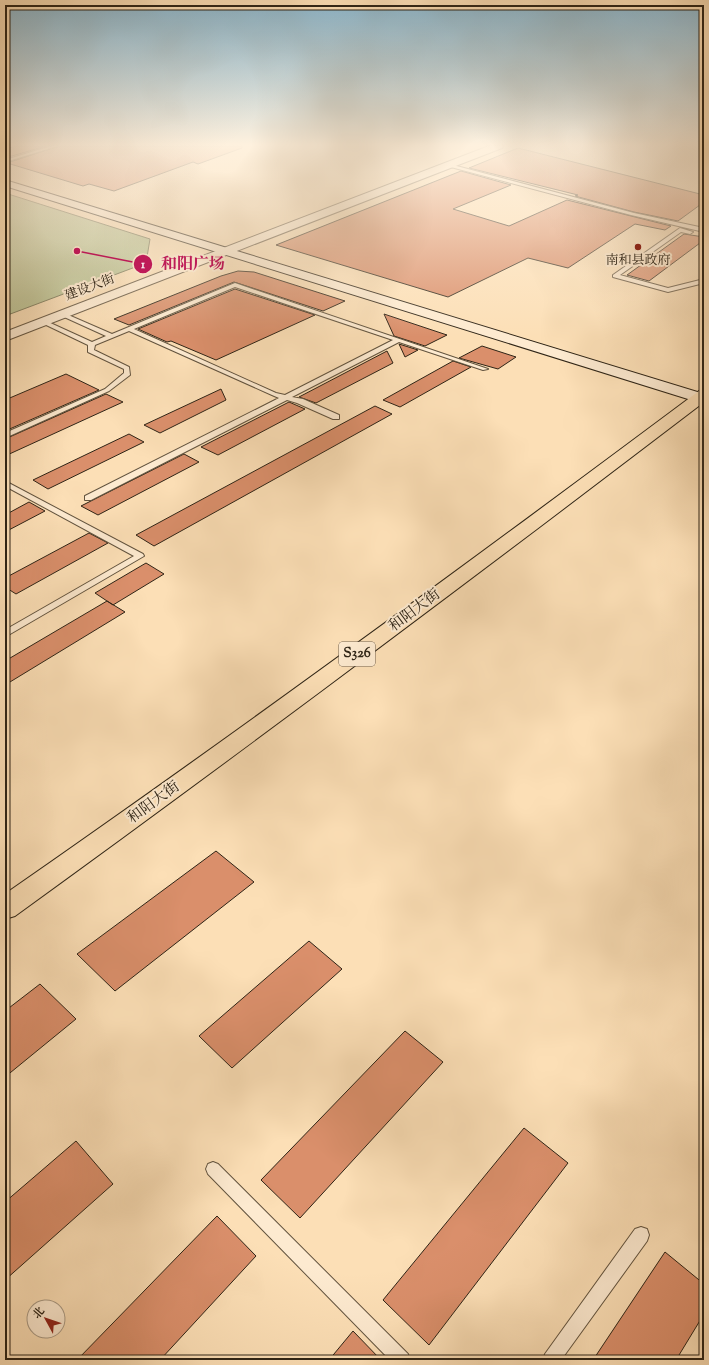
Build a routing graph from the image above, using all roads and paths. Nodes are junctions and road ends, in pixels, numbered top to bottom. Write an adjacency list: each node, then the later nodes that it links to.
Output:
1 (96, 210): 8 (street)
2 (107, 210): 8 (street)
3 (324, 210): 8 (street, 建设大街)
4 (329, 210): 8 (street, 建设大街)
5 (617, 210): 6 (lane)
6 (704, 230)
7 (704, 235): 9 (lane)
8 (227, 248): 10 (street, 建设大街); 12 (street, 建设大街); 19 (street)
9 (704, 281)
10 (64, 314): 11 (street, 建设大街); 14 (lane)
11 (44, 322): 15 (street, 建设大街); 17 (lane)
12 (5, 329)
13 (129, 329): 14 (lane); 16 (lane); 20 (lane)
14 (112, 336): 17 (lane)
15 (5, 337)
16 (398, 340): 18 (lane); 20 (lane)
17 (92, 344): 22 (lane)
18 (485, 369)
19 (700, 392): 26 (main road, 和阳大街 / S326); 27 (main road, 和阳大街 / S326)
20 (285, 398): 21 (lane); 24 (lane)
21 (336, 417)
22 (5, 436)
23 (5, 483): 25 (lane)
24 (88, 498)
25 (5, 634)
26 (5, 890)
27 (5, 908)
28 (213, 1169): 30 (lane)
29 (641, 1235): 31 (lane)
30 (402, 1360)
31 (550, 1360)

